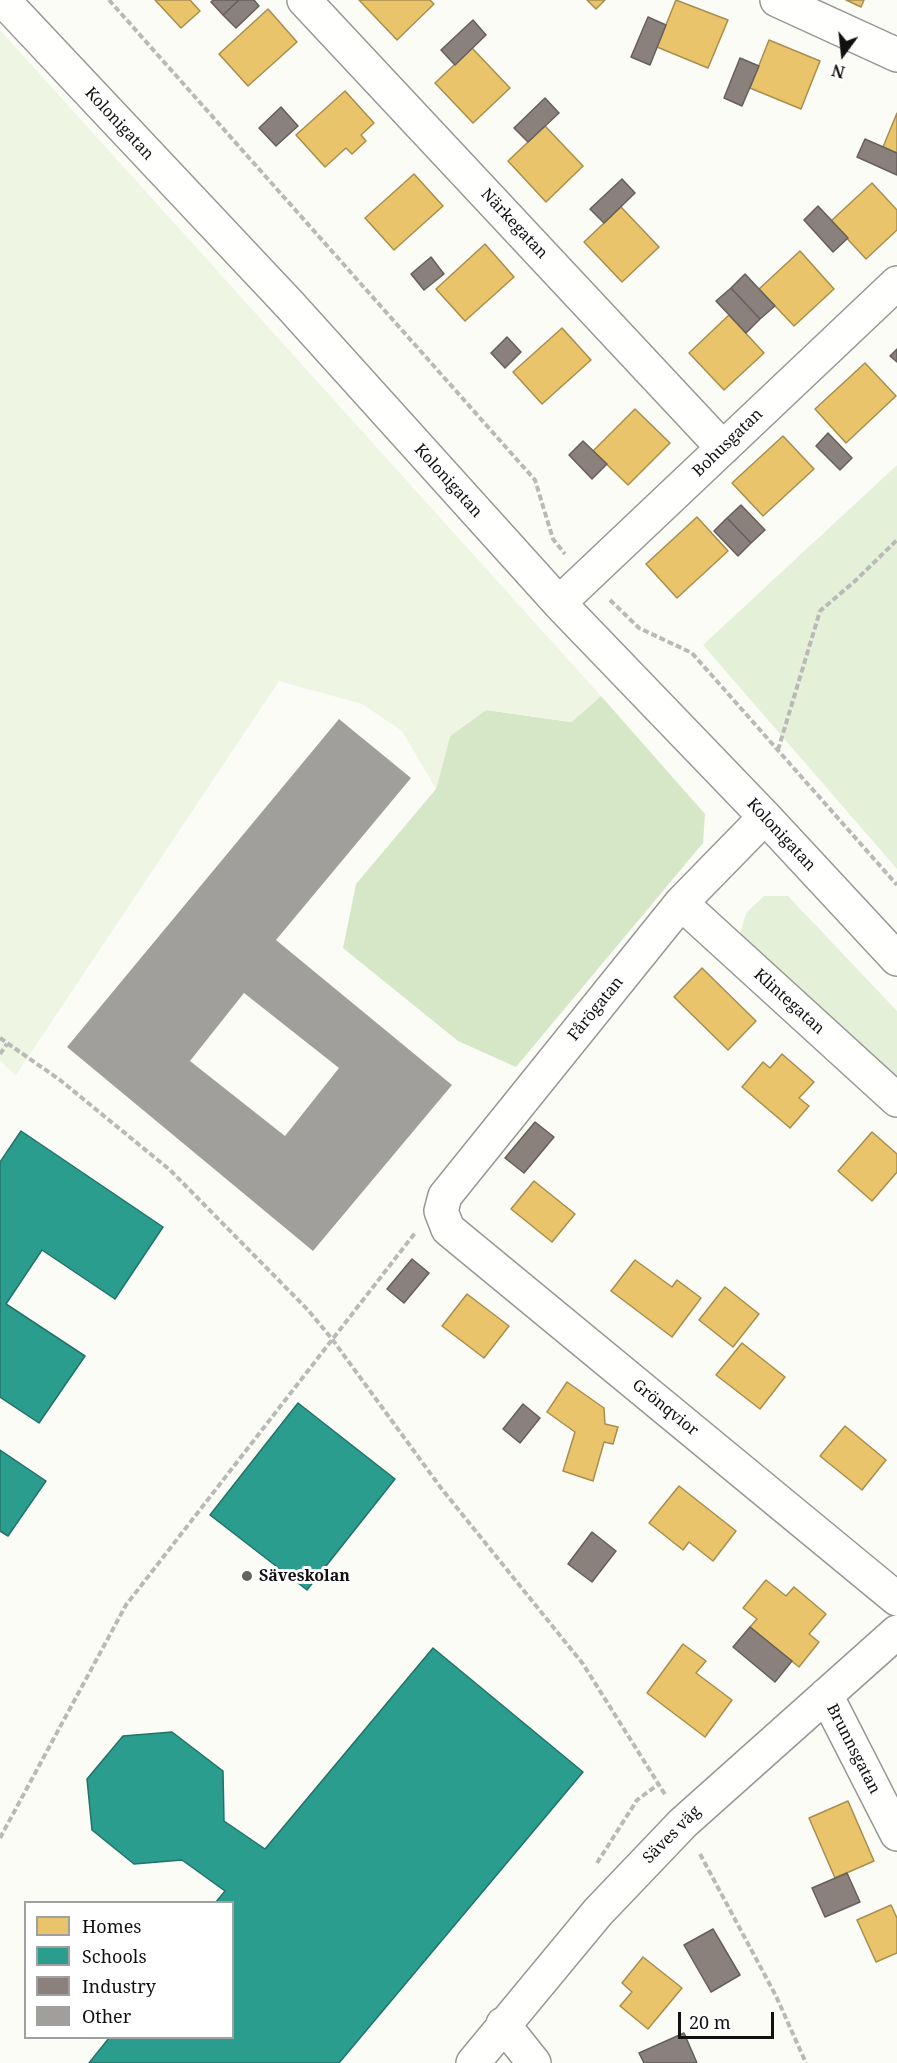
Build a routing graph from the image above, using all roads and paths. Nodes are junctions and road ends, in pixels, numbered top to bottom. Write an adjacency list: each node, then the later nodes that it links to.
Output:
1 (3, 0): 10 (street, Kolonigatan)
2 (109, 0): 9 (path)
3 (304, 0): 7 (street, Närkegatan)
4 (777, 0): 5 (street)
5 (897, 55)
6 (897, 283): 7 (street, Bohusgatan)
7 (723, 448): 9 (street, Bohusgatan)
8 (897, 540): 11 (path)
9 (586, 578): 10 (street, Bohusgatan); 11 (path)
10 (560, 603): 12 (street, Kolonigatan)
11 (778, 750): 13 (path)
12 (765, 817): 14 (street, Fårögatan); 15 (street, Kolonigatan)
13 (897, 885)
14 (681, 903): 19 (street, Klintegatan); 20 (street, Fårögatan)
15 (897, 959)
16 (0, 1038): 17 (path)
17 (7, 1044): 18 (path); 21 (path)
18 (0, 1054)
19 (897, 1100)
20 (441, 1211): 21 (path); 22 (street, Grönqvior)
21 (332, 1339): 25 (path); 27 (path)
22 (897, 1599)
23 (897, 1632): 24 (street, Säves väg)
24 (826, 1695): 25 (street, Säves väg); 26 (street, Brunnsgatan)
25 (683, 1822): 28 (street, Säves väg); 31 (path)
26 (897, 1834)
27 (0, 1838)
28 (503, 2024): 29 (street, Säves väg); 30 (street)
29 (473, 2063)
30 (534, 2063)
31 (806, 2063)

